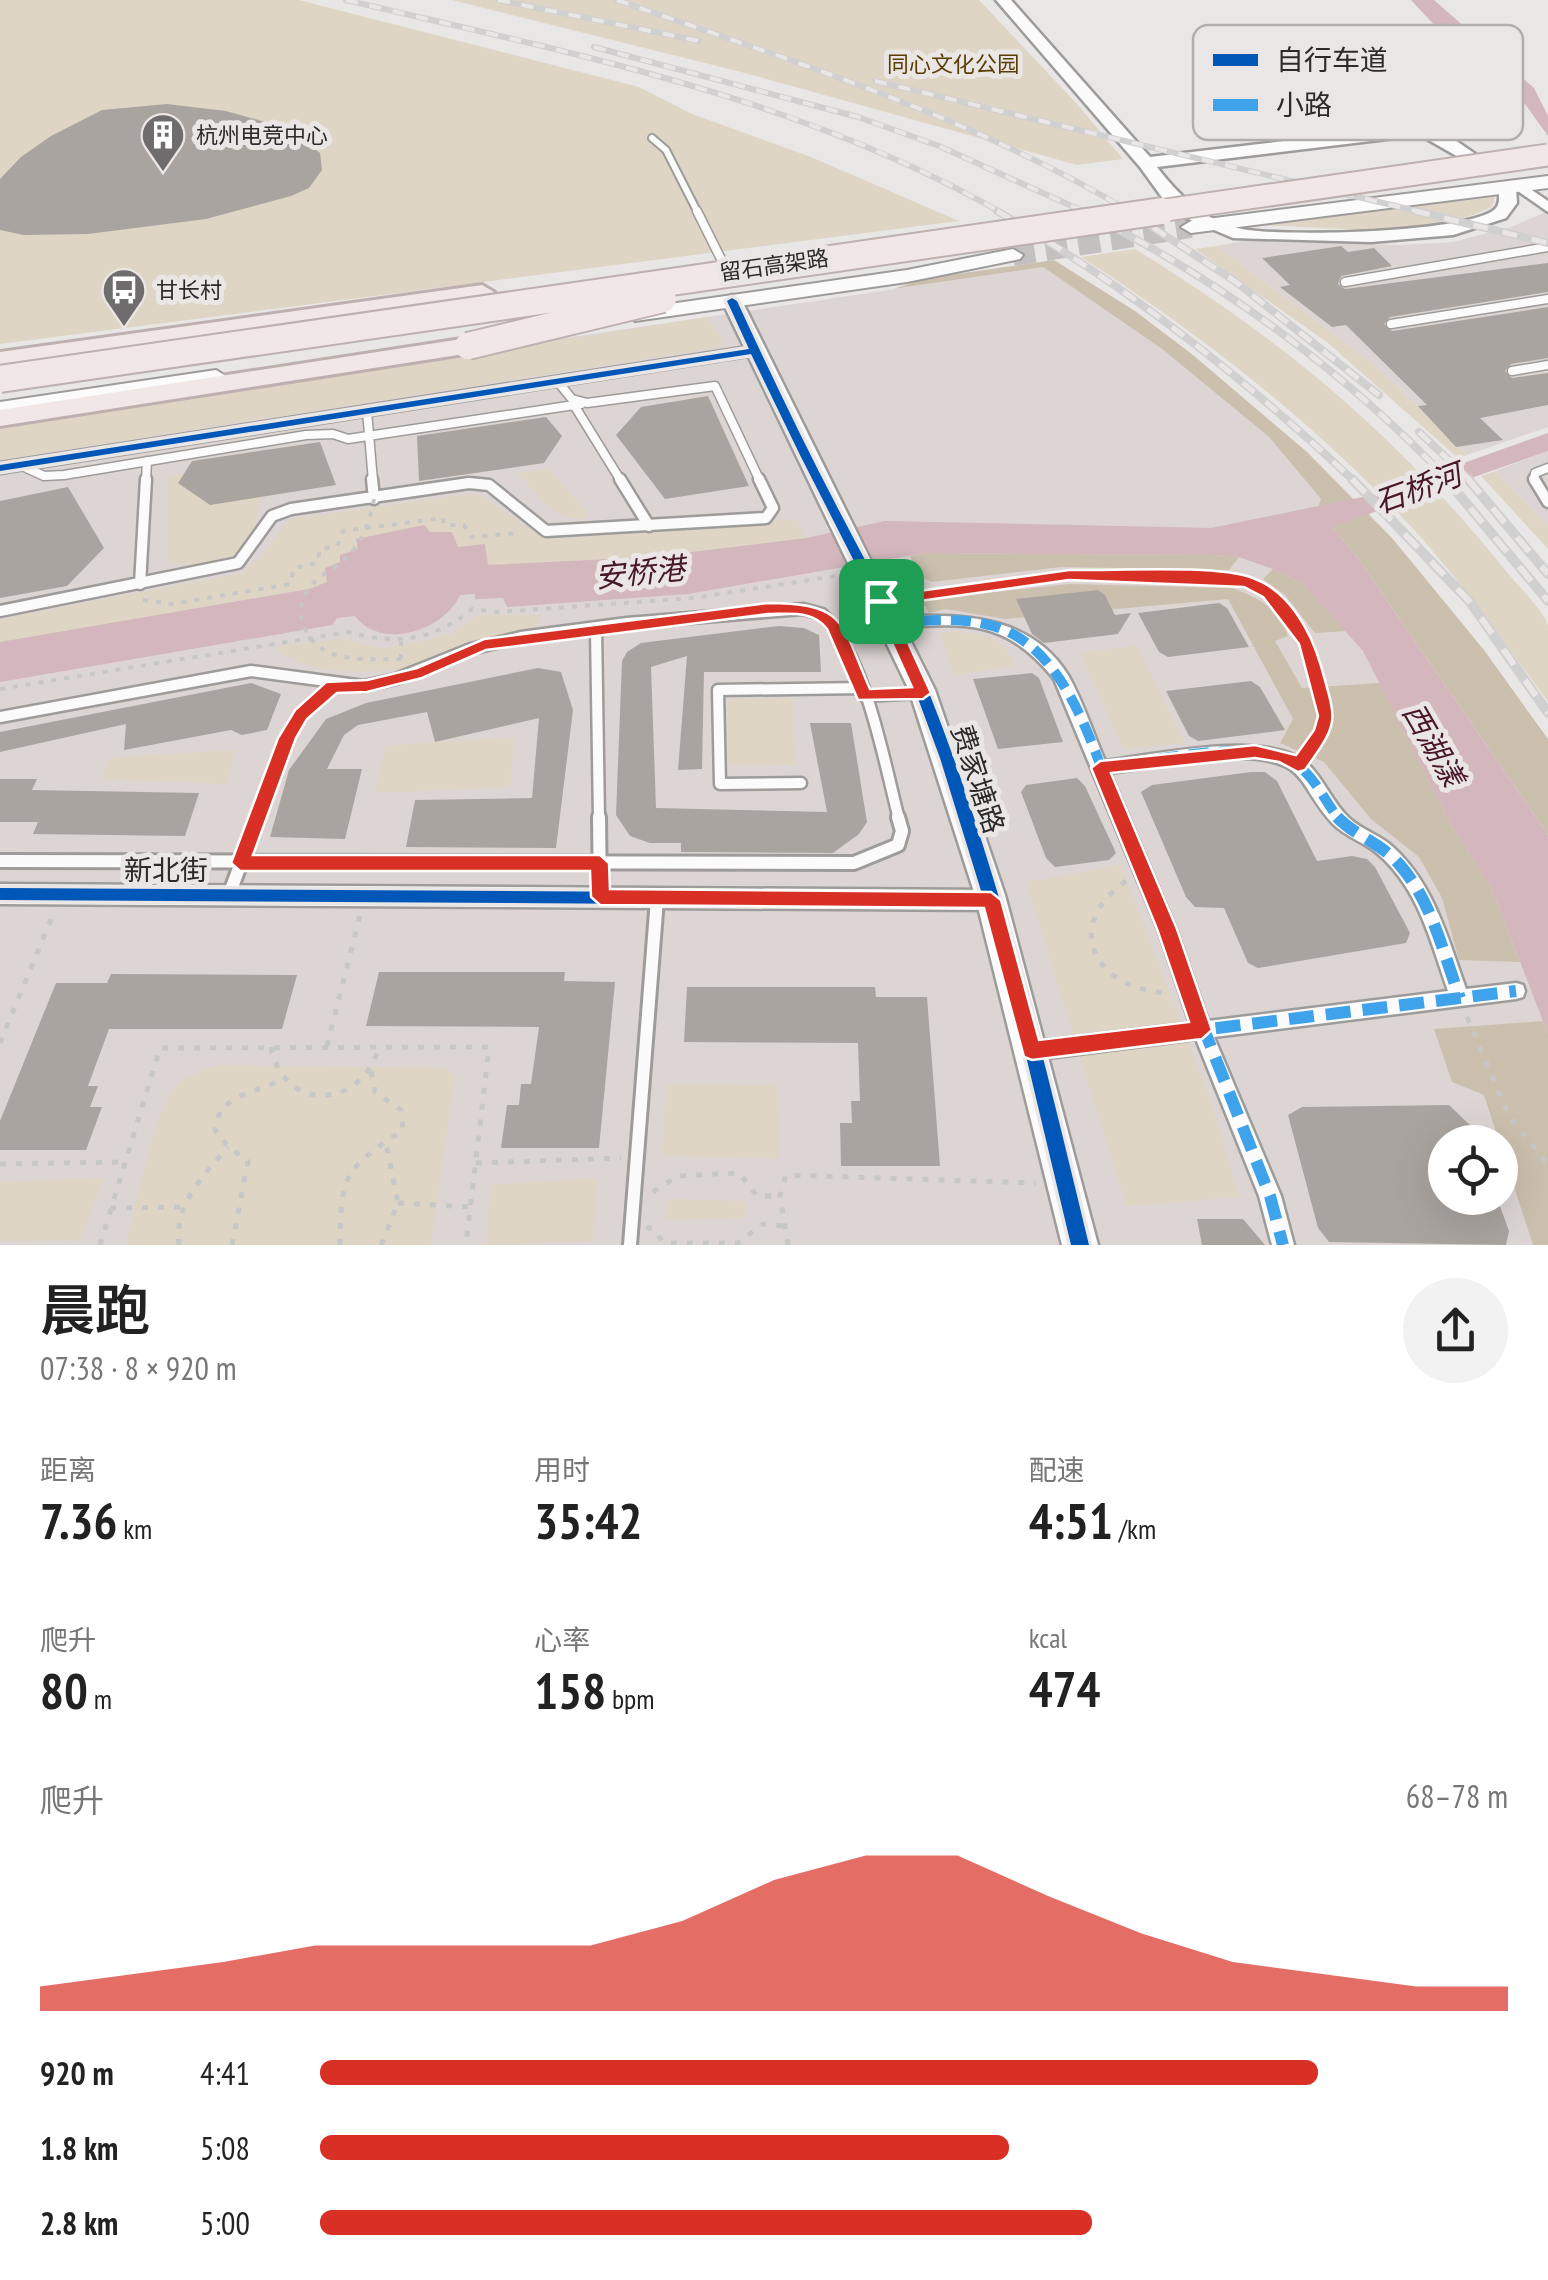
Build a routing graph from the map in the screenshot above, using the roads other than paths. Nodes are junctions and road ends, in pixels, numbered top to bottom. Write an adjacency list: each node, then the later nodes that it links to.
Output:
1 (1003, 0): 7 (street)
2 (652, 138): 19 (lane)
3 (1337, 140): 7 (street)
4 (1445, 140): 6 (street)
5 (1548, 151): 6 (highway, 留石高架路, bridge)
6 (1475, 161): 11 (main road); 21 (highway, 留石高架路, bridge)
7 (1146, 163): 11 (street)
8 (1548, 172): 21 (highway, 留石高架路)
9 (1548, 182): 10 (main road)
10 (1513, 188): 13 (street); 14 (main road); 14 (street)
11 (1172, 199): 12 (main road); 14 (street)
12 (1131, 204)
13 (1548, 208)
14 (1216, 224): 16 (main road)
15 (982, 225): 19 (main road)
16 (1191, 228)
17 (1546, 249): 20 (lane)
18 (1014, 256): 23 (main road)
19 (724, 263): 29 (main road)
20 (1345, 282)
21 (658, 291): 26 (highway, bridge); 30 (highway, 留石高架路, bridge); 32 (highway, 留石高架路, bridge); 37 (highway, bridge)
22 (1548, 299): 24 (lane)
23 (732, 301): 25 (street, 费家塘路); 35 (main road)
24 (1391, 324)
25 (754, 351): 31 (street); 48 (street, 费家塘路)
26 (0, 360)
27 (1548, 365): 28 (lane)
28 (1512, 370)
29 (0, 371)
30 (0, 379)
31 (558, 382): 33 (lane); 36 (street)
32 (0, 396)
33 (587, 403): 34 (lane); 45 (lane)
34 (574, 405): 38 (lane); 45 (lane)
35 (0, 409)
36 (367, 411): 38 (lane); 40 (street)
37 (0, 418)
38 (369, 436): 39 (lane); 43 (lane)
39 (147, 461): 40 (lane); 46 (lane)
40 (20, 465): 41 (street)
41 (0, 468)
42 (1548, 468): 44 (lane)
43 (374, 499): 45 (lane); 46 (lane)
44 (1548, 502)
45 (649, 526)
46 (140, 584): 47 (lane)
47 (0, 611)
48 (886, 612): 52 (street, 费家塘路); 54 (street)
49 (596, 630): 50 (lane); 51 (lane); 58 (lane)
50 (332, 687): 53 (lane); 57 (lane)
51 (863, 692): 52 (lane); 55 (lane); 58 (lane)
52 (923, 693): 63 (street, 费家塘路)
53 (0, 717)
54 (1100, 768): 65 (street); 66 (street)
55 (801, 782)
56 (0, 861): 57 (lane)
57 (240, 863): 58 (lane); 60 (lane)
58 (600, 863): 61 (lane)
59 (0, 894): 60 (street, 新北街)
60 (229, 895): 61 (street, 新北街)
61 (600, 897): 62 (street, 新北街)
62 (657, 898): 63 (street, 新北街); 68 (lane)
63 (991, 900): 67 (street, 费家塘路)
64 (1516, 992): 65 (street)
65 (1460, 998): 66 (street)
66 (1202, 1030): 67 (street); 70 (street)
67 (1032, 1050): 69 (street, 费家塘路)
68 (630, 1245)
69 (1080, 1245)
70 (1283, 1245)

